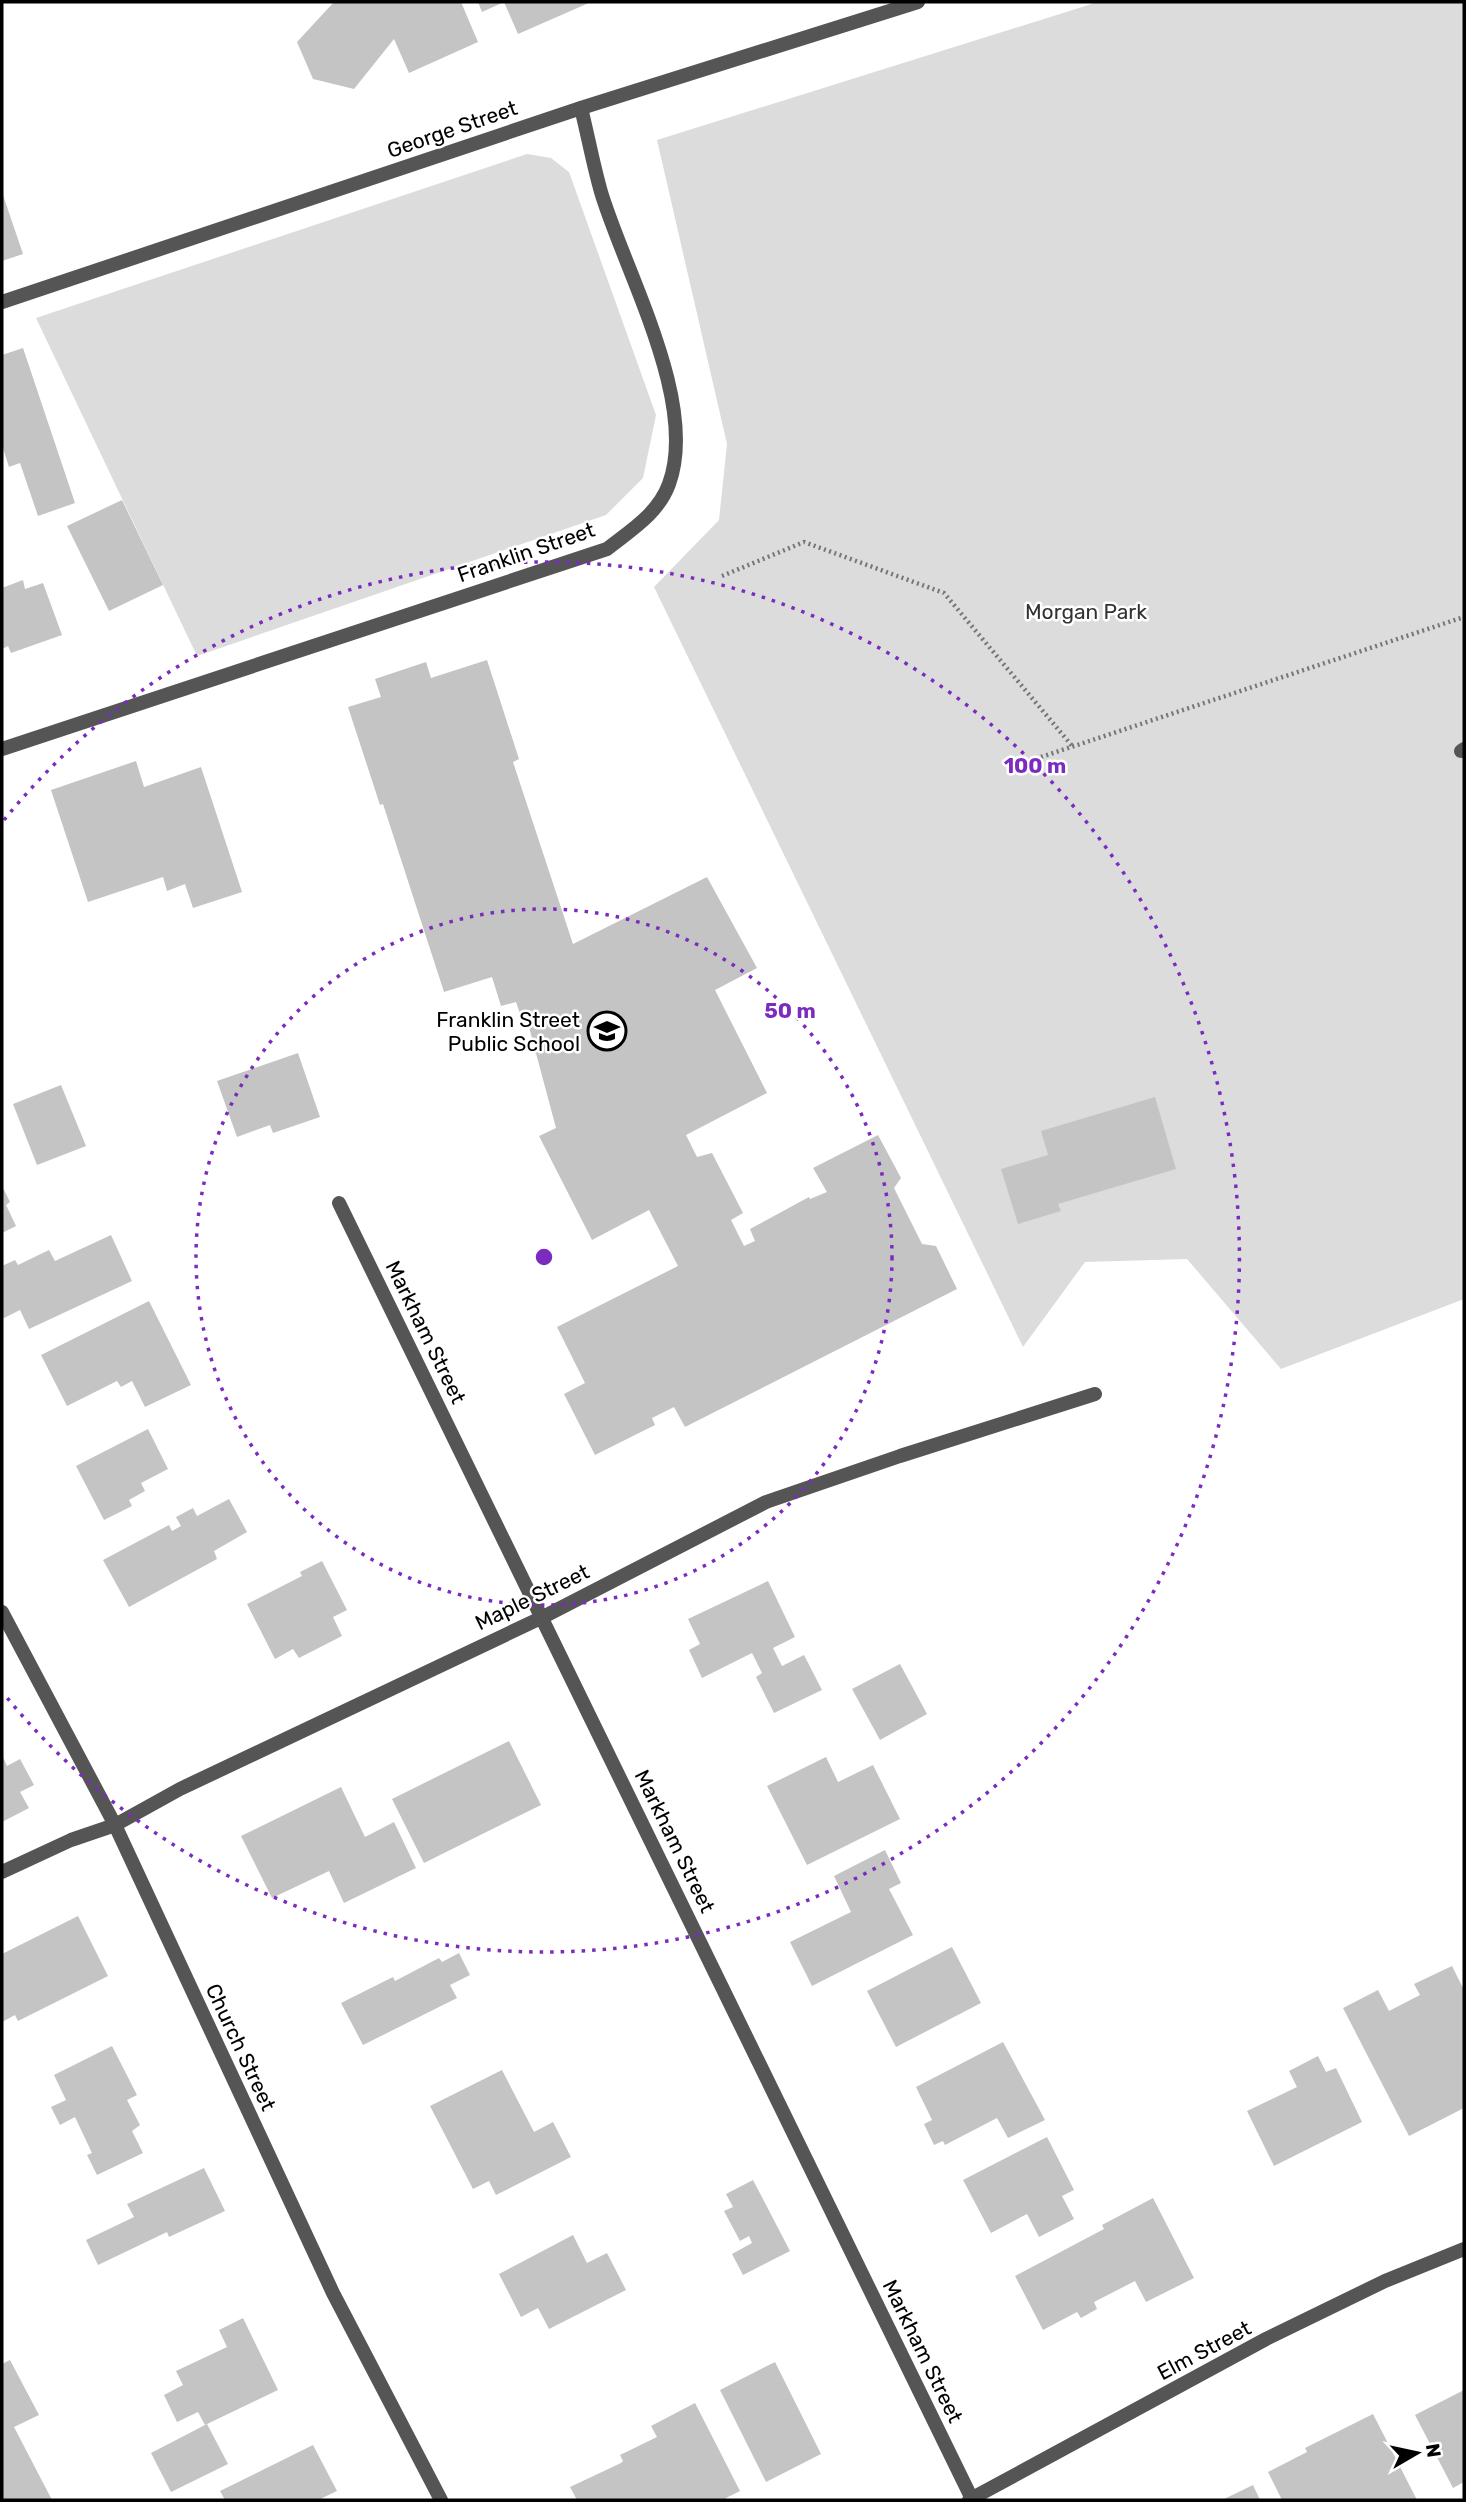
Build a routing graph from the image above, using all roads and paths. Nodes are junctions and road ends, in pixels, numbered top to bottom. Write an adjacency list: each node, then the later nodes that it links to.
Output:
1 (918, 2): 2 (street, George Street)
2 (581, 108): 3 (street, George Street); 7 (street, Franklin Street)
3 (2, 302)
4 (722, 576): 6 (path)
5 (1464, 617): 6 (path)
6 (1073, 747): 8 (path)
7 (2, 749)
8 (1041, 757)
9 (339, 1203): 12 (street, Markham Street)
10 (1095, 1394): 12 (street, Maple Street)
11 (2, 1612): 13 (street, Church Street)
12 (542, 1617): 13 (street, Maple Street); 16 (street, Markham Street)
13 (115, 1825): 14 (street, Maple Street); 17 (street, Church Street)
14 (2, 1872)
15 (1464, 2249): 16 (street, Elm Street)
16 (971, 2499)
17 (442, 2500)

